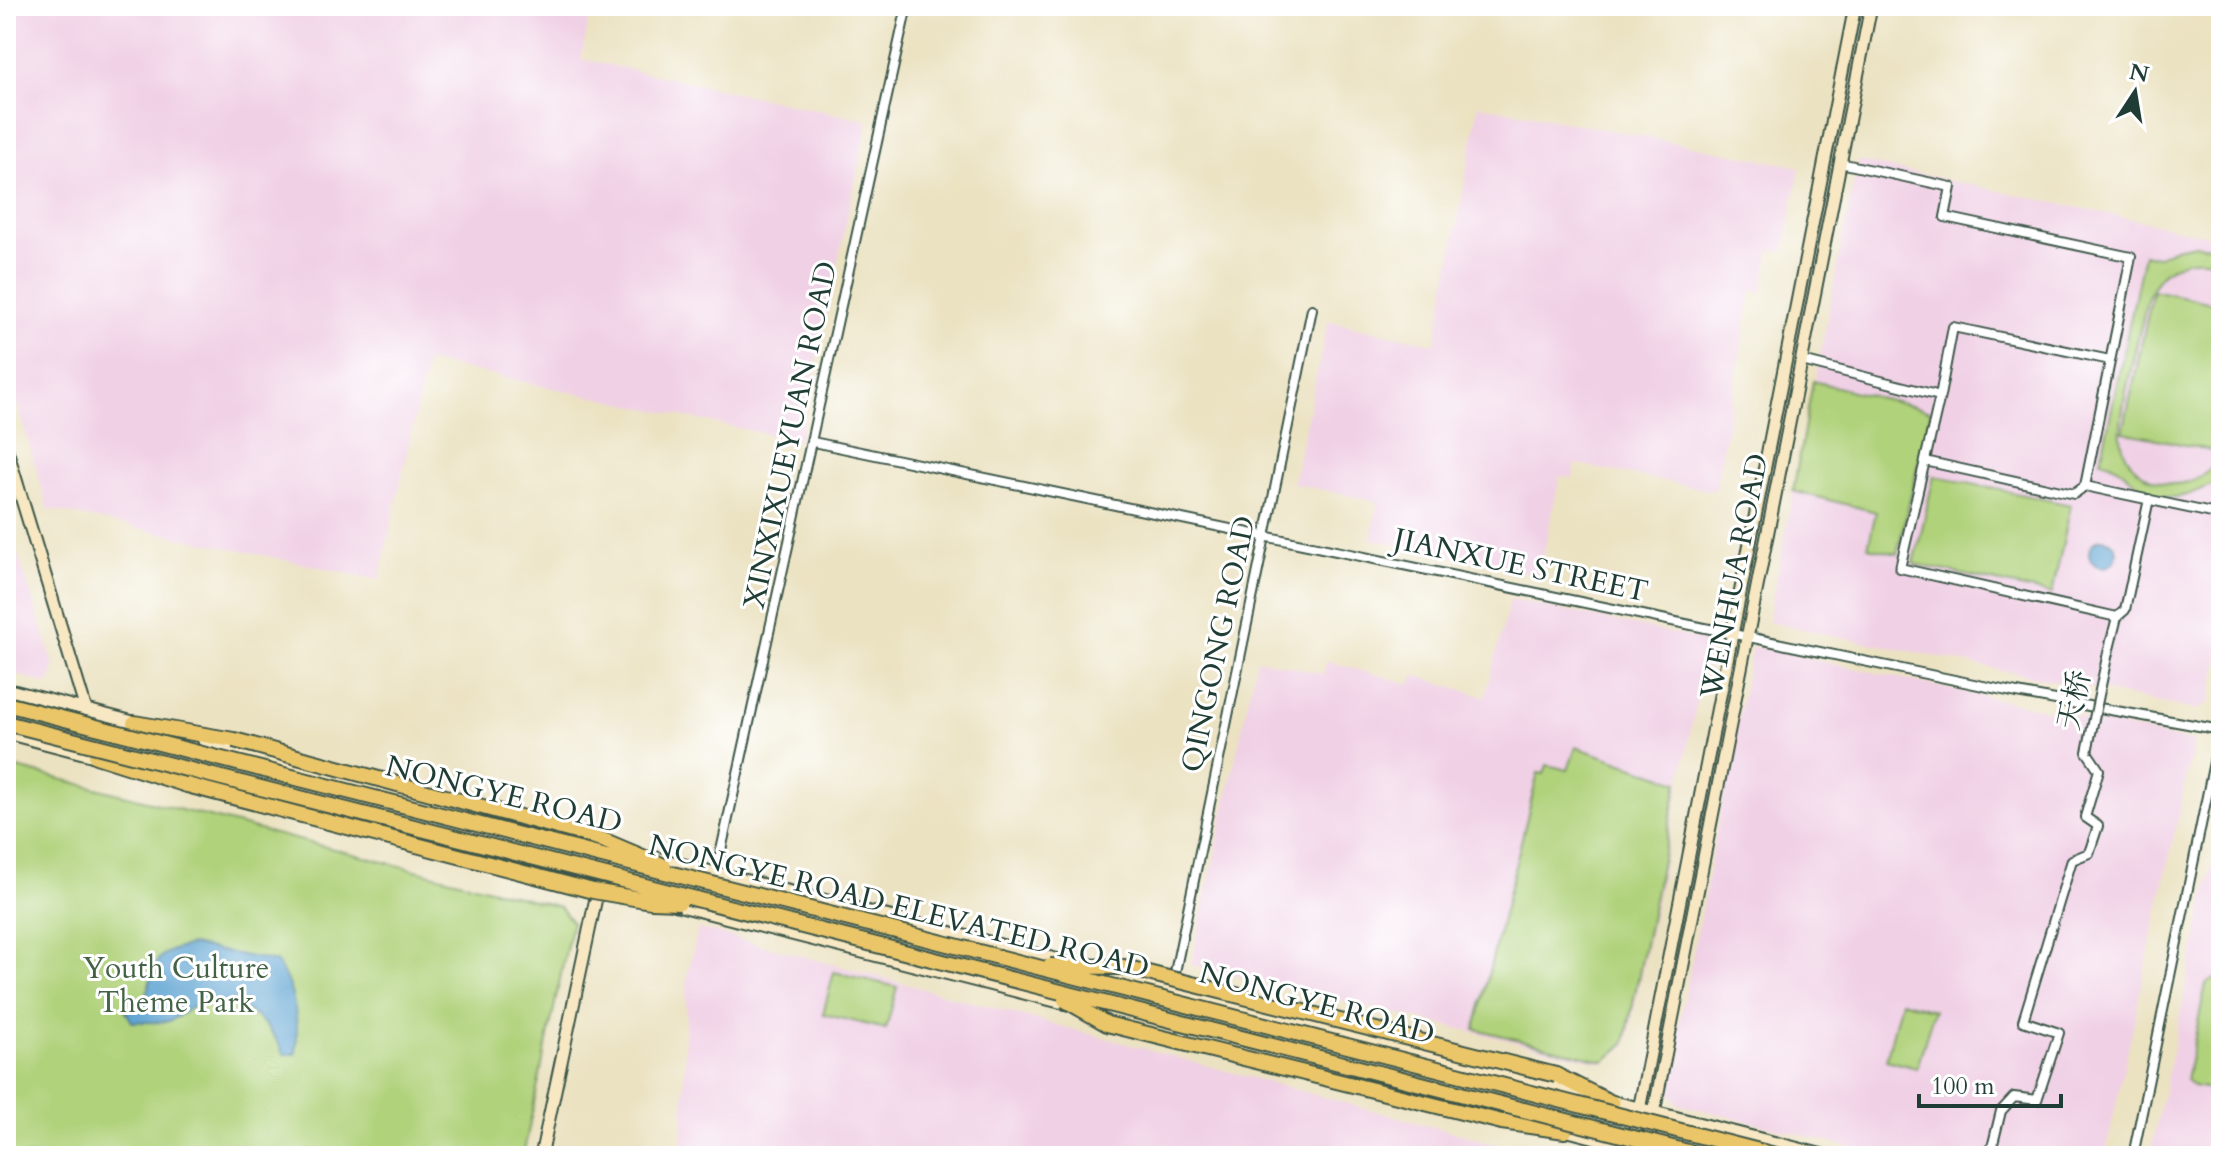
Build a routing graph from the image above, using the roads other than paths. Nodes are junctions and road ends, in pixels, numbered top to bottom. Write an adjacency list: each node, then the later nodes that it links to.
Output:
1 (907, 6): 9 (street, XINXIXUEYUAN ROAD)
2 (1855, 6): 17 (street, WENHUA ROAD)
3 (1871, 6): 4 (street, WENHUA ROAD)
4 (1840, 163): 6 (street); 7 (street, WENHUA ROAD)
5 (1312, 309): 15 (street, QINGONG ROAD)
6 (2110, 360): 8 (street); 12 (street)
7 (1802, 361): 8 (street); 18 (street, WENHUA ROAD)
8 (1940, 396): 11 (street)
9 (813, 442): 15 (street, JIANXUE STREET); 28 (street, XINXIXUEYUAN ROAD)
10 (6, 447): 21 (street)
11 (1925, 461): 12 (street); 16 (street)
12 (2085, 486): 13 (street)
13 (2149, 499): 14 (street); 16 (street, 天桥)
14 (2221, 515)
15 (1265, 537): 17 (street, JIANXUE STREET); 34 (street, QINGONG ROAD)
16 (2117, 617): 46 (street, 天桥, bridge)
17 (1732, 634): 18 (street, JIANXUE STREET); 36 (street, WENHUA ROAD)
18 (1747, 637): 24 (street, JIANXUE STREET); 37 (street, WENHUA ROAD)
19 (6, 689): 21 (street, NONGYE ROAD)
20 (6, 704): 29 (highway, NONGYE ROAD ELEVATED ROAD, bridge)
21 (86, 710): 23 (street, NONGYE ROAD)
22 (6, 723): 31 (highway, NONGYE ROAD ELEVATED ROAD, bridge)
23 (134, 723): 27 (street, NONGYE ROAD); 29 (highway, bridge)
24 (2221, 729): 47 (street)
25 (6, 733): 26 (street, NONGYE ROAD)
26 (96, 756): 30 (street, NONGYE ROAD); 31 (highway, bridge)
27 (607, 845): 28 (street, NONGYE ROAD); 30 (street)
28 (716, 873): 34 (street, NONGYE ROAD)
29 (697, 882): 32 (highway, NONGYE ROAD ELEVATED ROAD, bridge)
30 (598, 885): 38 (street, NONGYE ROAD); 41 (street)
31 (706, 903): 33 (highway, NONGYE ROAD ELEVATED ROAD, bridge)
32 (1025, 965): 35 (highway, bridge); 44 (highway, NONGYE ROAD ELEVATED ROAD, bridge)
33 (1047, 990): 38 (highway, bridge); 43 (highway, NONGYE ROAD ELEVATED ROAD, bridge)
34 (1171, 990): 35 (street, NONGYE ROAD)
35 (1612, 1103): 36 (street, NONGYE ROAD)
36 (1639, 1109): 37 (street, NONGYE ROAD); 39 (street, WENHUA ROAD)
37 (1654, 1113): 40 (street, WENHUA ROAD); 45 (street, NONGYE ROAD)
38 (1565, 1131): 39 (street, NONGYE ROAD)
39 (1631, 1152): 40 (street, NONGYE ROAD)
40 (1646, 1154): 42 (street, NONGYE ROAD)
41 (541, 1156)
42 (1665, 1156)
43 (1704, 1156)
44 (1779, 1156)
45 (1827, 1156)
46 (1990, 1156)
47 (2133, 1156)

